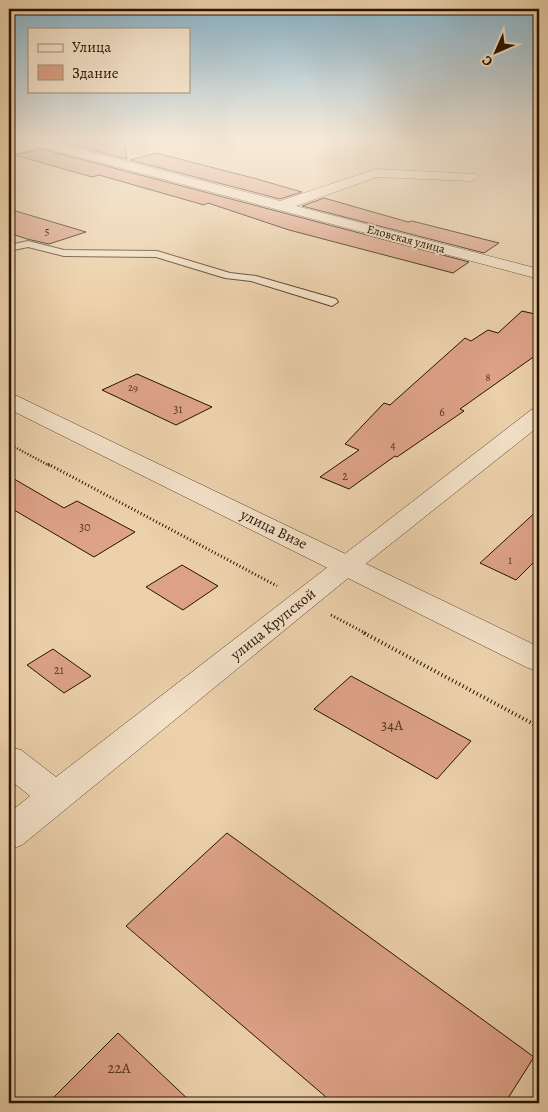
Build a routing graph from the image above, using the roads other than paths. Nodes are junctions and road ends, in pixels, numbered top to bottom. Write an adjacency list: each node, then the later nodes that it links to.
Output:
1 (230, 192): 3 (street, Еловская улица)
2 (322, 192): 3 (street)
3 (281, 206): 5 (street, Еловская улица)
4 (9, 248): 6 (lane)
5 (539, 274)
6 (332, 302)
7 (9, 401): 9 (street, улица Визе)
8 (539, 416): 9 (street, улица Крупской)
9 (348, 564): 10 (street, улица Визе); 12 (street, улица Крупской)
10 (539, 660)
11 (9, 760): 12 (street)
12 (56, 797): 13 (street, улица Крупской)
13 (9, 834)

